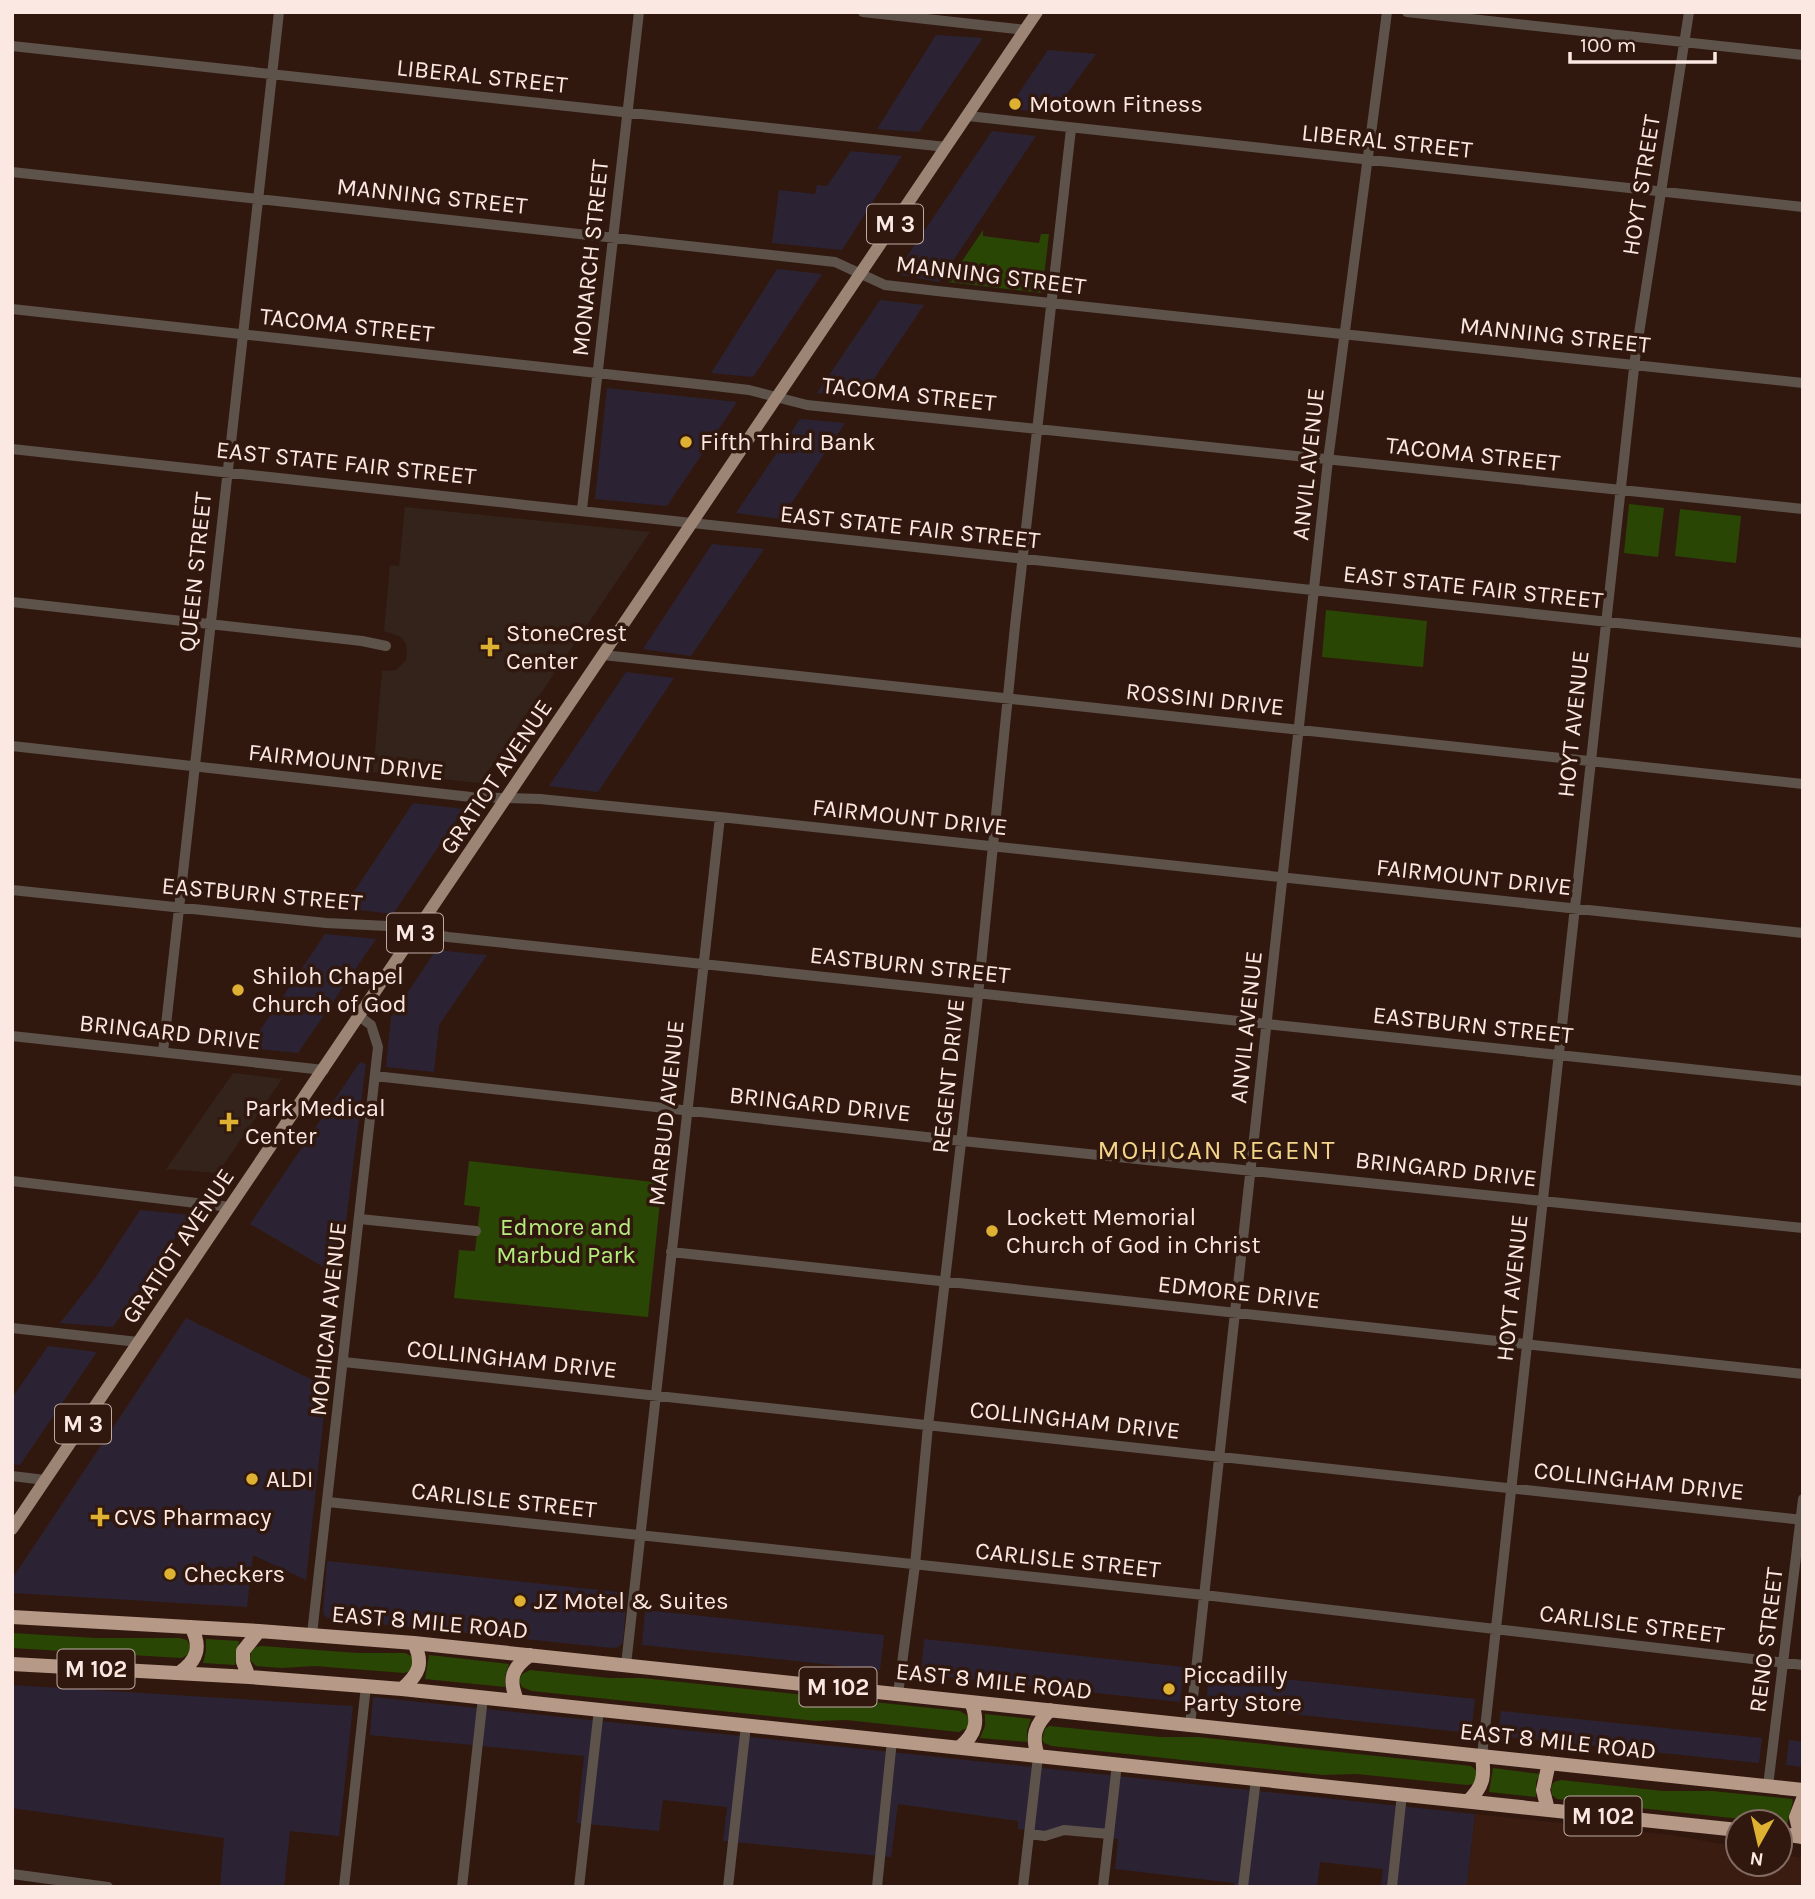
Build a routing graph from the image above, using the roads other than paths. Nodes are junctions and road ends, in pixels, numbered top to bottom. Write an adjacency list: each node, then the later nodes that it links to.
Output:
1 (279, 12): 12 (street, QUEEN STREET)
2 (639, 12): 13 (street, MONARCH STREET)
3 (863, 12): 8 (street)
4 (1037, 12): 8 (main road, GRATIOT AVENUE / M 3)
5 (1387, 12): 17 (street, ANVIL AVENUE)
6 (1407, 12): 9 (street)
7 (1689, 12): 9 (street, HOYT STREET)
8 (1026, 30): 14 (main road, GRATIOT AVENUE / M 3)
9 (1685, 42): 11 (street); 19 (street, HOYT STREET)
10 (12, 46): 12 (street, LIBERAL STREET)
11 (1803, 55)
12 (272, 74): 13 (street, LIBERAL STREET); 20 (street, QUEEN STREET)
13 (628, 113): 16 (street, LIBERAL STREET); 22 (street, MONARCH STREET)
14 (968, 116): 15 (street, LIBERAL STREET); 16 (main road, GRATIOT AVENUE / M 3)
15 (1071, 129): 17 (street, LIBERAL STREET); 24 (street, REGENT DRIVE)
16 (946, 147): 23 (main road, GRATIOT AVENUE / M 3)
17 (1366, 160): 19 (street, LIBERAL STREET); 27 (street, ANVIL AVENUE)
18 (12, 172): 20 (street, MANNING STREET)
19 (1661, 192): 21 (street, LIBERAL STREET); 28 (street, HOYT STREET)
20 (258, 198): 22 (street, MANNING STREET); 26 (street, QUEEN STREET)
21 (1803, 207)
22 (614, 237): 23 (street, MANNING STREET); 29 (street, MONARCH STREET)
23 (861, 274): 24 (street, MANNING STREET); 31 (main road, GRATIOT AVENUE / M 3)
24 (1051, 304): 27 (street, MANNING STREET); 32 (street, REGENT DRIVE)
25 (12, 309): 26 (street, TACOMA STREET)
26 (242, 334): 29 (street, TACOMA STREET); 35 (street, QUEEN STREET)
27 (1344, 334): 28 (street, MANNING STREET); 34 (street, ANVIL AVENUE)
28 (1635, 365): 30 (street, MANNING STREET); 36 (street, HOYT AVENUE)
29 (598, 373): 31 (street, TACOMA STREET); 37 (street, MONARCH STREET)
30 (1803, 383)
31 (778, 397): 32 (street, TACOMA STREET); 39 (main road, GRATIOT AVENUE / M 3)
32 (1037, 429): 34 (street, TACOMA STREET); 40 (street, REGENT DRIVE)
33 (12, 449): 35 (street, EAST STATE FAIR STREET)
34 (1328, 460): 36 (street, TACOMA STREET); 41 (street, ANVIL AVENUE)
35 (227, 472): 37 (street, EAST STATE FAIR STREET); 43 (street, QUEEN STREET)
36 (1621, 490): 38 (street, TACOMA STREET); 44 (street, HOYT AVENUE)
37 (582, 509): 39 (street, EAST STATE FAIR STREET)
38 (1803, 509)
39 (693, 523): 40 (street, EAST STATE FAIR STREET); 47 (main road, GRATIOT AVENUE / M 3)
40 (1023, 560): 41 (street, EAST STATE FAIR STREET); 48 (street, REGENT DRIVE)
41 (1315, 591): 44 (street, EAST STATE FAIR STREET); 49 (street, ANVIL AVENUE)
42 (12, 602): 43 (street)
43 (210, 623): 46 (street); 52 (street, QUEEN STREET)
44 (1605, 623): 45 (street, EAST STATE FAIR STREET); 51 (street, HOYT AVENUE)
45 (1803, 643)
46 (386, 646)
47 (603, 655): 48 (street, ROSSINI DRIVE); 54 (main road, GRATIOT AVENUE / M 3)
48 (1007, 700): 49 (street, ROSSINI DRIVE); 56 (street, REGENT DRIVE)
49 (1300, 730): 51 (street, ROSSINI DRIVE); 57 (street, ANVIL AVENUE)
50 (12, 746): 52 (street, FAIRMOUNT DRIVE)
51 (1591, 761): 53 (street, ROSSINI DRIVE); 60 (street, HOYT AVENUE)
52 (194, 766): 54 (street, FAIRMOUNT DRIVE); 59 (street, QUEEN STREET)
53 (1803, 783)
54 (508, 797): 55 (street, FAIRMOUNT DRIVE); 61 (main road, GRATIOT AVENUE / M 3)
55 (720, 817): 56 (street, FAIRMOUNT DRIVE); 63 (street, MARBUD AVENUE)
56 (994, 847): 57 (street, FAIRMOUNT DRIVE); 64 (street, REGENT DRIVE)
57 (1284, 878): 60 (street, FAIRMOUNT DRIVE); 66 (street, ANVIL AVENUE)
58 (12, 890): 59 (street, EASTBURN STREET)
59 (179, 907): 61 (street, EASTBURN STREET); 68 (street, QUEEN STREET)
60 (1575, 909): 62 (street, FAIRMOUNT DRIVE); 69 (street, HOYT AVENUE)
61 (417, 931): 63 (street, EASTBURN STREET); 65 (main road, GRATIOT AVENUE / M 3)
62 (1803, 933)
63 (703, 964): 64 (street, EASTBURN STREET); 73 (street, MARBUD AVENUE)
64 (978, 994): 66 (street, EASTBURN STREET); 74 (street, REGENT DRIVE)
65 (359, 1016): 70 (main road, GRATIOT AVENUE / M 3); 71 (street, MOHICAN AVENUE)
66 (1267, 1024): 69 (street, EASTBURN STREET); 75 (street, ANVIL AVENUE)
67 (12, 1036): 68 (street, BRINGARD DRIVE)
68 (163, 1052): 70 (street, BRINGARD DRIVE)
69 (1559, 1055): 72 (street, EASTBURN STREET); 77 (street, HOYT AVENUE)
70 (324, 1070): 78 (main road, GRATIOT AVENUE / M 3)
71 (376, 1076): 73 (street, BRINGARD DRIVE); 79 (street, MOHICAN AVENUE)
72 (1803, 1081)
73 (687, 1111): 74 (street, BRINGARD DRIVE); 82 (street, MARBUD AVENUE)
74 (962, 1141): 75 (street, BRINGARD DRIVE); 83 (street, REGENT DRIVE)
75 (1251, 1170): 77 (street, BRINGARD DRIVE); 84 (street, ANVIL AVENUE)
76 (12, 1181): 78 (street)
77 (1543, 1200): 80 (street, BRINGARD DRIVE); 87 (street, HOYT AVENUE)
78 (230, 1207): 86 (main road, GRATIOT AVENUE / M 3)
79 (360, 1219): 81 (street); 88 (street, MOHICAN AVENUE)
80 (1803, 1228)
81 (475, 1231)
82 (671, 1252): 83 (street, EDMORE DRIVE); 90 (street, MARBUD AVENUE)
83 (946, 1282): 84 (street, EDMORE DRIVE); 91 (street, REGENT DRIVE)
84 (1236, 1313): 87 (street, EDMORE DRIVE); 92 (street, ANVIL AVENUE)
85 (12, 1328): 86 (street)
86 (138, 1342): 94 (main road, GRATIOT AVENUE / M 3)
87 (1527, 1345): 89 (street, EDMORE DRIVE); 95 (street, HOYT AVENUE)
88 (344, 1362): 90 (street, COLLINGHAM DRIVE); 97 (street, MOHICAN AVENUE)
89 (1803, 1374)
90 (656, 1396): 91 (street, COLLINGHAM DRIVE); 100 (street, MARBUD AVENUE)
91 (928, 1426): 92 (street, COLLINGHAM DRIVE); 101 (street, REGENT DRIVE)
92 (1220, 1457): 95 (street, COLLINGHAM DRIVE); 102 (street, ANVIL AVENUE)
93 (12, 1476): 94 (street)
94 (45, 1480): 99 (main road, GRATIOT AVENUE / M 3)
95 (1511, 1489): 98 (street, COLLINGHAM DRIVE); 105 (street, HOYT AVENUE)
96 (1803, 1499): 98 (street, RENO STREET)
97 (328, 1502): 100 (street, CARLISLE STREET); 107 (street, MOHICAN AVENUE)
98 (1802, 1520): 110 (street, RENO STREET)
99 (12, 1529)
100 (640, 1536): 101 (street, CARLISLE STREET); 112 (street, MARBUD AVENUE)
101 (915, 1565): 102 (street, CARLISLE STREET); 118 (street, REGENT DRIVE)
102 (1204, 1595): 105 (street, CARLISLE STREET); 125 (street, ANVIL AVENUE)
103 (12, 1617): 104 (highway, EAST 8 MILE ROAD / M 102)
104 (191, 1627): 106 (highway, EAST 8 MILE ROAD / M 102); 114 (highway)
105 (1496, 1629): 110 (street, CARLISLE STREET); 129 (street, HOYT AVENUE)
106 (259, 1631): 107 (highway, EAST 8 MILE ROAD / M 102); 115 (highway)
107 (312, 1634): 108 (highway, EAST 8 MILE ROAD / M 102)
108 (414, 1643): 109 (highway, EAST 8 MILE ROAD / M 102); 117 (highway)
109 (530, 1655): 112 (highway, EAST 8 MILE ROAD / M 102); 120 (highway)
110 (1784, 1663): 113 (street, CARLISLE STREET); 133 (street, RENO STREET)
111 (12, 1664): 114 (highway, M 102)
112 (626, 1665): 118 (highway, EAST 8 MILE ROAD / M 102)
113 (1803, 1665)
114 (179, 1673): 115 (highway, M 102)
115 (249, 1677): 116 (highway, M 102)
116 (366, 1686): 117 (highway, M 102); 145 (street)
117 (402, 1689): 119 (highway, M 102)
118 (898, 1694): 121 (highway, EAST 8 MILE ROAD / M 102)
119 (483, 1697): 120 (highway, M 102); 146 (street)
120 (517, 1700): 122 (highway, M 102)
121 (971, 1702): 123 (highway, EAST 8 MILE ROAD / M 102); 127 (highway)
122 (599, 1709): 124 (highway, M 102); 147 (street)
123 (1050, 1710): 125 (highway, EAST 8 MILE ROAD / M 102); 128 (highway)
124 (746, 1725): 126 (highway, M 102); 148 (street)
125 (1190, 1725): 129 (highway, EAST 8 MILE ROAD / M 102)
126 (892, 1740): 127 (highway, M 102); 149 (street)
127 (960, 1747): 128 (highway, M 102)
128 (1038, 1756): 131 (highway, M 102); 140 (street)
129 (1482, 1756): 130 (highway, EAST 8 MILE ROAD / M 102); 137 (highway)
130 (1549, 1763): 133 (highway, EAST 8 MILE ROAD / M 102); 138 (highway)
131 (1117, 1764): 132 (highway, M 102); 141 (street)
132 (1256, 1779): 135 (highway, M 102); 152 (street)
133 (1768, 1786): 134 (highway, EAST 8 MILE ROAD / M 102)
134 (1803, 1790)
135 (1402, 1794): 137 (highway, M 102); 153 (street)
136 (1803, 1799): 142 (highway)
137 (1468, 1801): 138 (highway, M 102)
138 (1548, 1810): 139 (highway, M 102)
139 (1724, 1829)
140 (1029, 1834): 141 (street); 150 (street)
141 (1109, 1834): 151 (street)
142 (1802, 1837)
143 (12, 1874): 144 (street)
144 (108, 1887)
145 (344, 1887)
146 (462, 1887)
147 (579, 1887)
148 (728, 1887)
149 (877, 1887)
150 (1023, 1887)
151 (1103, 1887)
152 (1244, 1887)
153 (1392, 1887)

